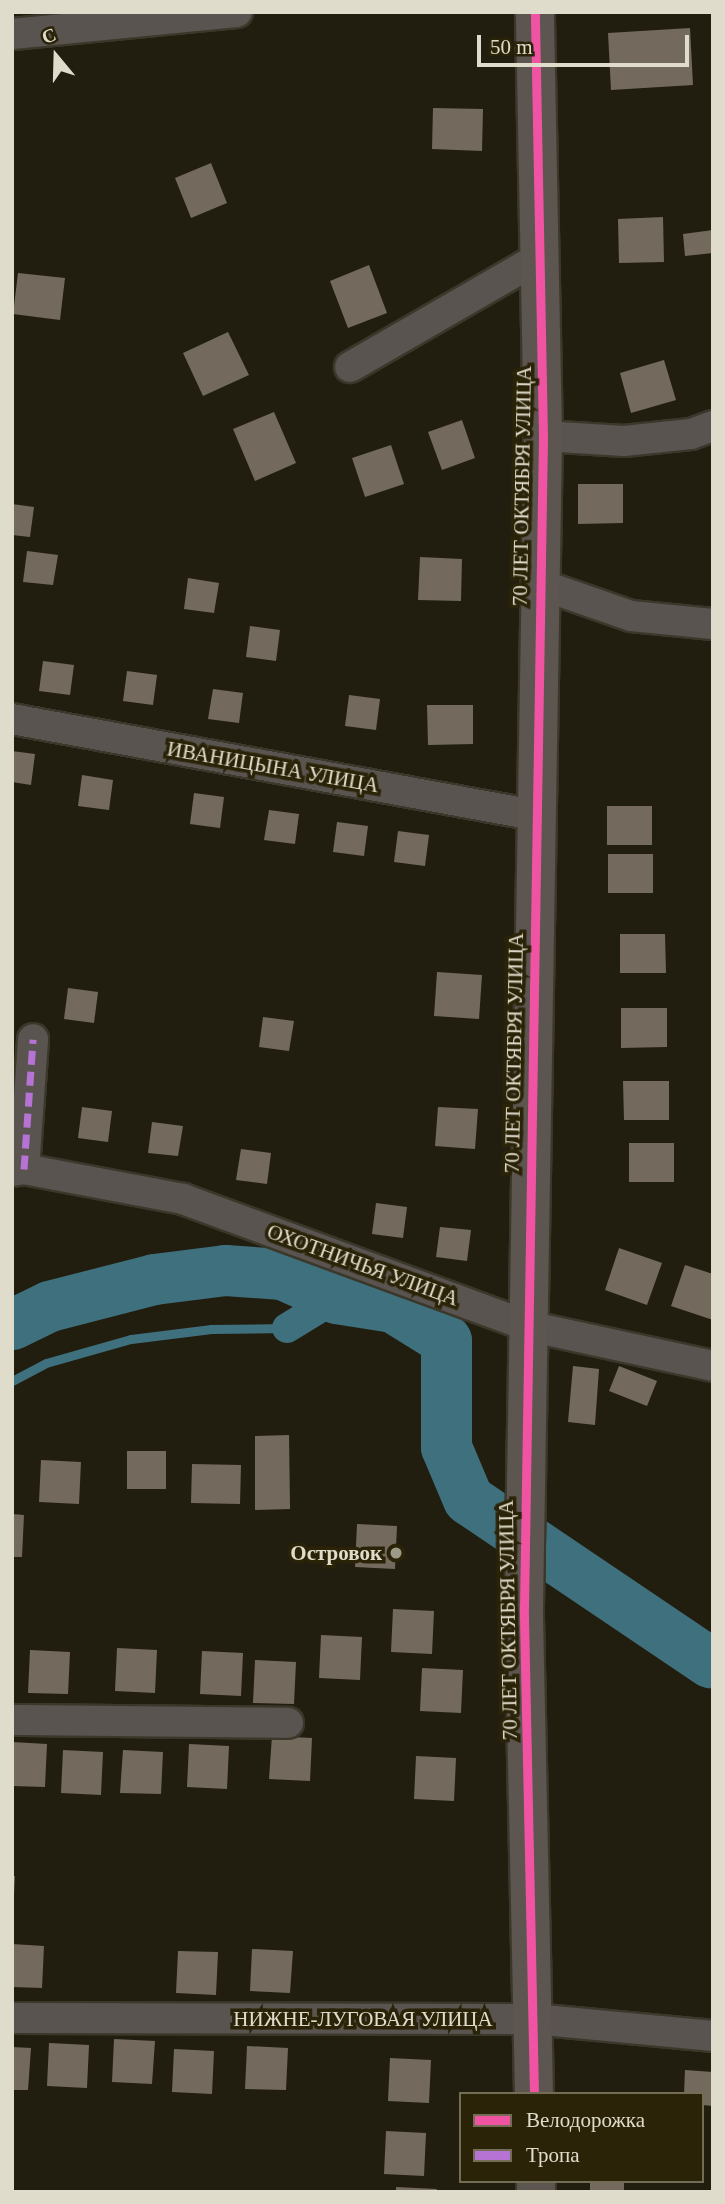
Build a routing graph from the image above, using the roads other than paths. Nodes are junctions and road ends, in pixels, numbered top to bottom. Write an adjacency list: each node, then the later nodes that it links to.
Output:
1 (237, 12): 3 (street)
2 (535, 12): 4 (street, 70 ЛЕТ ОКТЯБРЯ УЛИЦА)
3 (12, 34)
4 (539, 258): 5 (street); 7 (street, 70 ЛЕТ ОКТЯБРЯ УЛИЦА)
5 (350, 367)
6 (713, 426): 7 (street)
7 (543, 436): 8 (street, 70 ЛЕТ ОКТЯБРЯ УЛИЦА)
8 (539, 584): 9 (street); 11 (street, 70 ЛЕТ ОКТЯБРЯ УЛИЦА)
9 (713, 624)
10 (12, 719): 11 (street, ИВАНИЦЫНА УЛИЦА)
11 (534, 815): 14 (street, 70 ЛЕТ ОКТЯБРЯ УЛИЦА)
12 (33, 1039): 13 (street)
13 (18, 1170): 14 (street, ОХОТНИЧЬЯ УЛИЦА)
14 (528, 1326): 15 (street, ОХОТНИЧЬЯ УЛИЦА); 19 (street, 70 ЛЕТ ОКТЯБРЯ УЛИЦА)
15 (713, 1366)
16 (12, 1720): 17 (street)
17 (288, 1723)
18 (12, 2018): 19 (street, НИЖНЕ-ЛУГОВАЯ УЛИЦА)
19 (533, 2019): 20 (street, НИЖНЕ-ЛУГОВАЯ УЛИЦА); 21 (street, 70 ЛЕТ ОКТЯБРЯ УЛИЦА)
20 (713, 2036)
21 (534, 2092)

